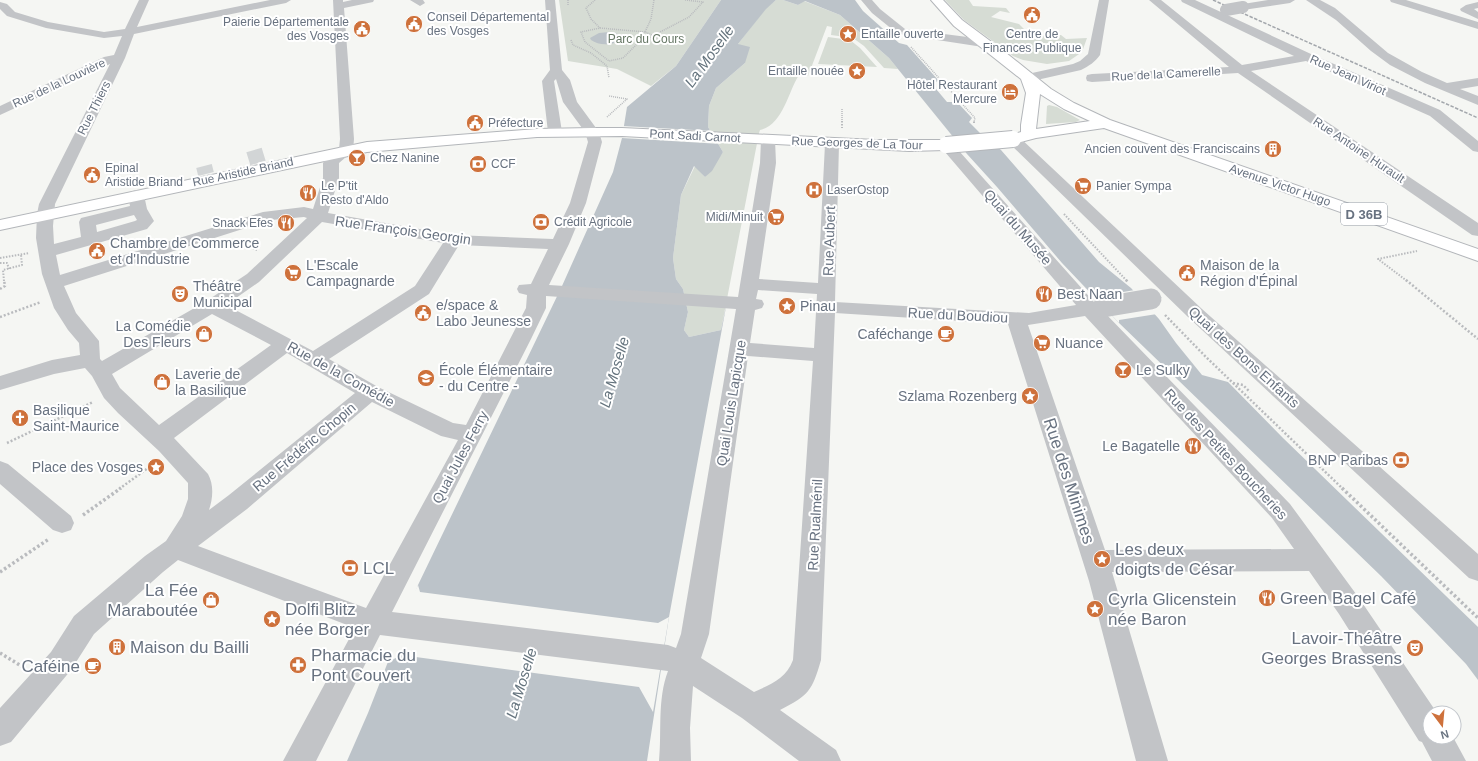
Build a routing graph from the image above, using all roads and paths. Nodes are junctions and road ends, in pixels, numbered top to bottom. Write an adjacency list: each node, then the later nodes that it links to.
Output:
1 (144, 0): 29 (street, Rue Thiers)
2 (286, 0): 29 (street)
3 (369, 0): 19 (street)
4 (550, 0): 40 (street)
5 (568, 0): 22 (path)
6 (595, 0): 28 (path)
7 (654, 0): 30 (path)
8 (685, 0): 17 (path)
9 (866, 0): 33 (street)
10 (937, 0): 33 (main road)
11 (1104, 0): 42 (street)
12 (1155, 0): 39 (street, Rue Antoine Hurault)
13 (1186, 0): 23 (street, Rue Jean Viriot)
14 (1290, 0): 18 (street)
15 (1311, 0): 45 (street)
16 (1395, 0): 27 (street)
17 (703, 1): 31 (path)
18 (1264, 2): 23 (street, bridge)
19 (338, 3): 59 (street)
20 (0, 5): 24 (street)
21 (1478, 5): 25 (street)
22 (568, 7)
23 (1212, 12): 35 (street, Rue Jean Viriot)
24 (17, 16): 26 (street); 29 (street)
25 (1478, 16)
26 (0, 22)
27 (1478, 26)
28 (600, 28): 30 (path); 37 (path)
29 (129, 32): 36 (street, Rue Thiers)
30 (644, 32): 31 (path)
31 (652, 35): 37 (path)
32 (570, 40): 38 (path)
33 (982, 43): 42 (main road)
34 (910, 45): 49 (path)
35 (1307, 57): 39 (street); 58 (street, Rue Jean Viriot)
36 (119, 58): 47 (street, Rue de la Louvière); 63 (street, Rue Thiers)
37 (609, 61): 38 (path)
38 (603, 62): 41 (path)
39 (1240, 69): 43 (street, Rue de la Camerelle); 65 (street, Rue Antoine Hurault)
40 (556, 70): 50 (street); 51 (street)
41 (609, 78)
42 (1028, 78): 48 (main road, D 36B); 53 (main road)
43 (1092, 78)
44 (1478, 82): 45 (street)
45 (1446, 87): 46 (street)
46 (1478, 101)
47 (0, 111)
48 (1105, 123): 53 (main road, Rue Georges de La Tour); 68 (main road, Avenue Victor Hugo / D 36B)
49 (977, 126)
50 (555, 132): 51 (main road, Pont Sadi Carnot); 52 (main road, Pont Sadi Carnot)
51 (592, 132): 55 (main road, Pont Sadi Carnot); 69 (street, Quai Jules Ferry)
52 (537, 133): 59 (main road, Rue Aristide Briand)
53 (1029, 133): 54 (main road, Rue Georges de La Tour)
54 (1013, 139): 57 (main road, Rue Georges de La Tour, bridge); 81 (street, Quai des Bons Enfants)
55 (768, 140): 56 (main road, Rue Georges de La Tour); 82 (street, Quai Louis Lapicque)
56 (832, 144): 57 (main road, Rue Georges de La Tour); 83 (street, Rue Aubert)
57 (946, 145): 85 (street, Quai du Musée)
58 (1478, 148)
59 (346, 151): 60 (main road, Rue Aristide Briand); 61 (street)
60 (138, 202): 63 (main road, Rue Aristide Briand); 70 (street)
61 (320, 210): 66 (street, Rue François Georgin); 67 (street, Rue François Georgin); 73 (street)
62 (1061, 211): 77 (path)
63 (44, 216): 64 (main road, Rue Aristide Briand); 70 (street)
64 (0, 225)
65 (1478, 231)
66 (215, 233): 73 (path); 79 (street, Rue François Georgin)
67 (454, 240): 69 (street, Rue François Georgin); 93 (street)
68 (1446, 243): 72 (main road, Avenue Victor Hugo / D 36B); 89 (path)
69 (560, 244): 80 (street, Quai Jules Ferry)
70 (39, 252): 71 (path); 79 (street)
71 (21, 255): 74 (path); 76 (path)
72 (1478, 255)
73 (275, 257): 84 (street)
74 (0, 258)
75 (0, 263): 76 (path)
76 (8, 269): 78 (path)
77 (1129, 283)
78 (0, 288)
79 (56, 290): 87 (path); 94 (street)
80 (532, 290): 82 (street, Rue du Boudiou); 100 (street, Quai Jules Ferry)
81 (1176, 295): 85 (street, Rue du Boudiou, bridge); 108 (street, Quai des Bons Enfants)
82 (750, 297): 83 (street, Rue du Boudiou); 91 (street, Quai Louis Lapicque)
83 (827, 303): 88 (street, Rue du Boudiou); 92 (street, Rue Rualménil)
84 (212, 306): 90 (street, Rue de la Comédie); 94 (street)
85 (1096, 308): 88 (street, Rue du Boudiou); 106 (street, Rue des Petites Boucheries)
86 (1164, 315): 96 (path)
87 (0, 317)
88 (1016, 318): 107 (street, Rue des Minimes)
89 (1478, 339)
90 (286, 344): 93 (street, Rue de la Comédie); 102 (street)
91 (740, 349): 92 (street); 113 (street, Quai Louis Lapicque)
92 (824, 355): 115 (street, Rue Rualménil)
93 (313, 360): 98 (street, Rue de la Comédie)
94 (95, 366): 95 (street); 102 (street)
95 (0, 382)
96 (1233, 383): 97 (path); 110 (path)
97 (1243, 386)
98 (370, 392): 100 (street, Rue de la Comédie); 105 (street, Rue Frédéric Chopin)
99 (88, 404): 101 (path)
100 (472, 434): 111 (street, Quai Jules Ferry)
101 (7, 443)
102 (163, 449): 104 (path); 105 (street)
103 (0, 470): 104 (street)
104 (63, 527): 109 (path)
105 (175, 548): 111 (street); 117 (street)
106 (1316, 560): 107 (street); 116 (street, Rue des Petites Boucheries)
107 (1095, 561): 122 (street, Rue des Minimes)
108 (1478, 570)
109 (0, 572)
110 (1478, 618)
111 (371, 622): 113 (street); 120 (street, Quai Jules Ferry)
112 (0, 653): 114 (path)
113 (676, 661): 115 (street); 119 (street, Quai Louis Lapicque)
114 (29, 671)
115 (753, 708): 121 (street)
116 (1422, 718)
117 (0, 731)
118 (1440, 745): 123 (street)
119 (677, 757)
120 (299, 761)
121 (825, 761)
122 (1152, 761)
123 (1450, 761)

